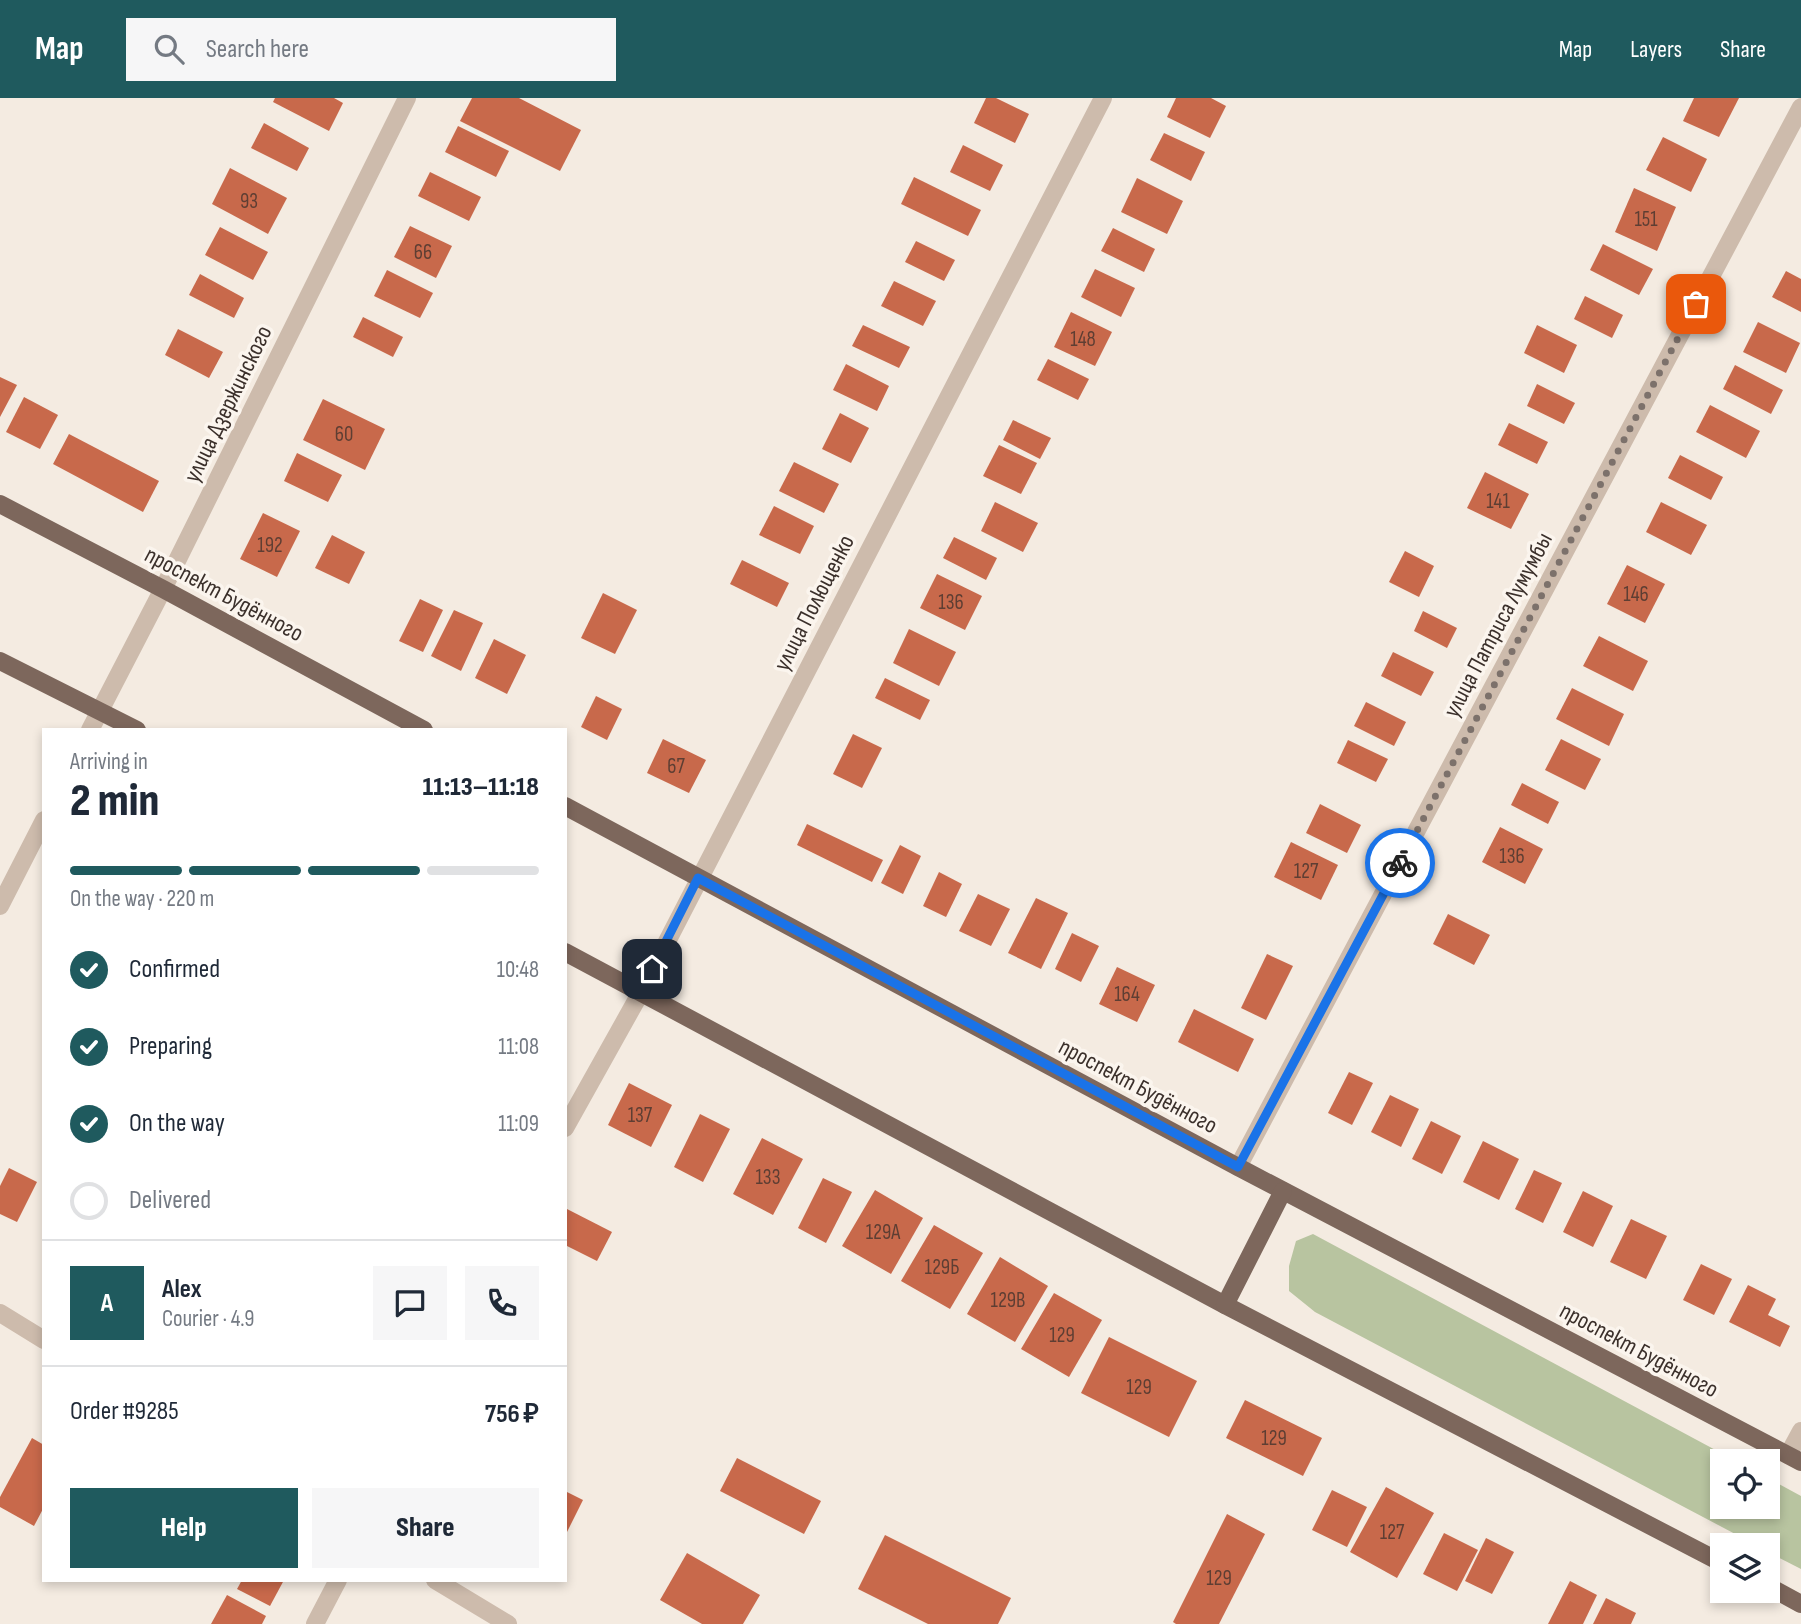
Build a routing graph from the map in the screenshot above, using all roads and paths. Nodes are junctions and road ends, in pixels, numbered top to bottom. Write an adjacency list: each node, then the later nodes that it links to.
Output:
1 (407, 98): 5 (street, улица Дзержинского)
2 (1103, 98): 13 (street, улица Полющенко)
3 (1801, 107): 18 (street, улица Патриса Лумумбы)
4 (0, 504): 5 (main road, проспект Будённого)
5 (163, 589): 7 (street, улица Дзержинского); 10 (main road, проспект Будённого)
6 (0, 661): 7 (main road)
7 (100, 711): 8 (street, улица Дзержинского); 9 (main road)
8 (91, 728)
9 (133, 728)
10 (420, 728)
11 (567, 807): 13 (main road, проспект Будённого)
12 (42, 824): 14 (street)
13 (698, 878): 16 (street, улица Полющенко); 18 (main road, проспект Будённого)
14 (0, 906)
15 (567, 954): 16 (main road)
16 (641, 992): 17 (street, улица Полющенко); 20 (main road)
17 (567, 1124)
18 (1238, 1167): 19 (main road, проспект Будённого)
19 (1283, 1191): 20 (main road); 24 (main road, проспект Будённого)
20 (1225, 1305): 25 (main road)
21 (0, 1313): 22 (street)
22 (42, 1339)
23 (1801, 1431): 24 (street)
24 (1794, 1459)
25 (1710, 1557)
26 (337, 1582): 30 (street)
27 (438, 1582): 31 (street)
28 (1780, 1593): 29 (main road)
29 (1801, 1604)
30 (315, 1624)
31 (508, 1624)

